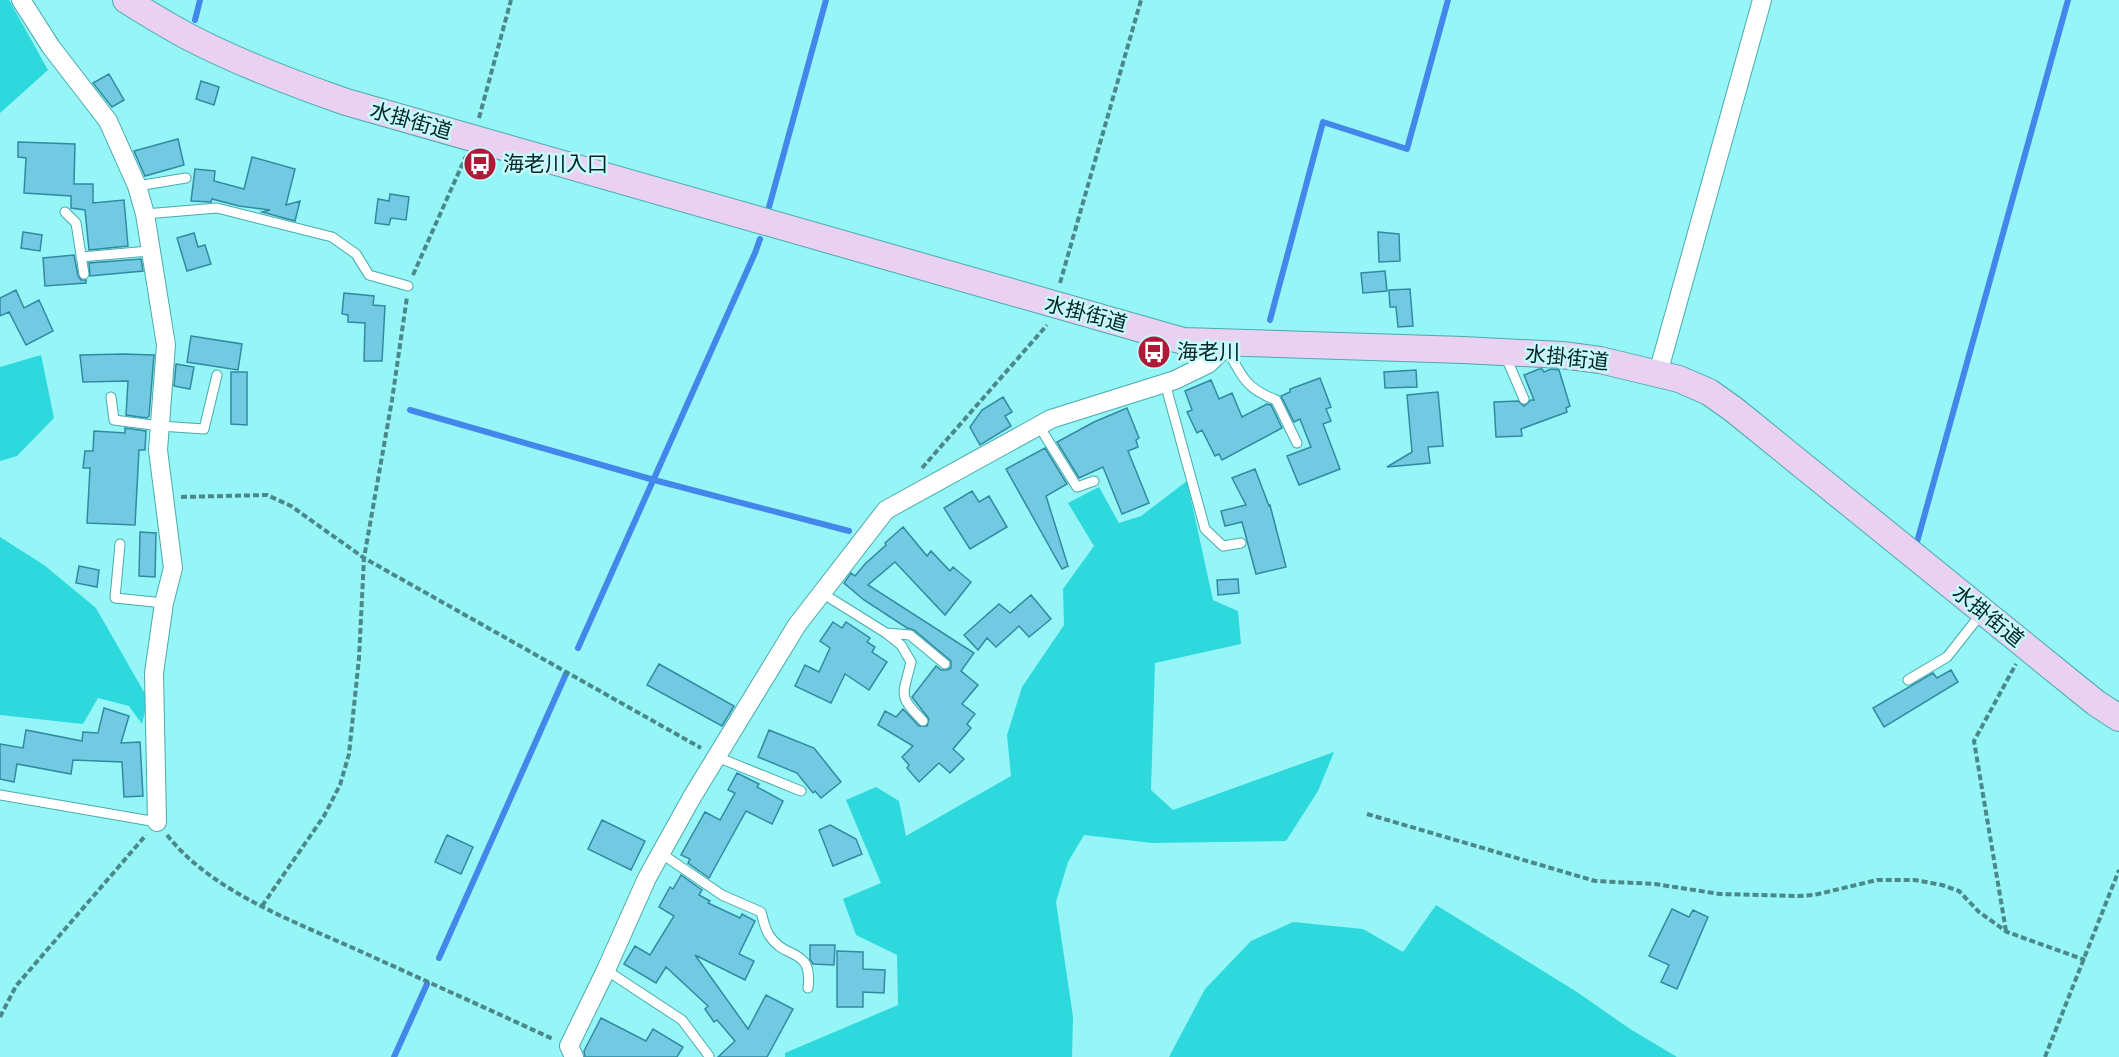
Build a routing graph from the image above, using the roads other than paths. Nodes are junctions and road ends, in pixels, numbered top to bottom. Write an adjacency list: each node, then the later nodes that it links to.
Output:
1 (21, 0): 5 (street)
2 (126, 0): 12 (main road, 水掛街道)
3 (1762, 0): 14 (street)
4 (186, 178): 5 (lane)
5 (138, 186): 7 (street)
6 (65, 212): 9 (lane)
7 (145, 214): 8 (street); 11 (lane)
8 (149, 251): 9 (lane); 19 (street)
9 (81, 257): 10 (lane)
10 (84, 274)
11 (408, 286)
12 (1227, 345): 13 (main road, 水掛街道); 16 (street); 21 (lane)
13 (1504, 352): 14 (main road, 水掛街道); 18 (lane)
14 (1658, 373): 27 (main road, 水掛街道)
15 (217, 375): 19 (lane)
16 (1166, 383): 20 (street); 23 (lane)
17 (111, 396): 19 (lane)
18 (1524, 399)
19 (160, 426): 26 (street)
20 (1039, 426): 22 (lane); 25 (street)
21 (1297, 443)
22 (1094, 481)
23 (1241, 543)
24 (120, 544): 26 (lane)
25 (822, 593): 28 (lane); 33 (street)
26 (164, 603): 36 (street)
27 (1983, 612): 30 (lane); 31 (main road, 水掛街道)
28 (886, 633): 29 (lane); 32 (lane)
29 (945, 664)
30 (1908, 680)
31 (2119, 718)
32 (923, 721)
33 (717, 757): 34 (lane); 37 (street)
34 (801, 791)
35 (0, 795): 36 (lane)
36 (157, 822)
37 (662, 854): 38 (street); 39 (lane)
38 (606, 970): 40 (street); 41 (lane)
39 (808, 988)
40 (572, 1051)
41 (709, 1056)

